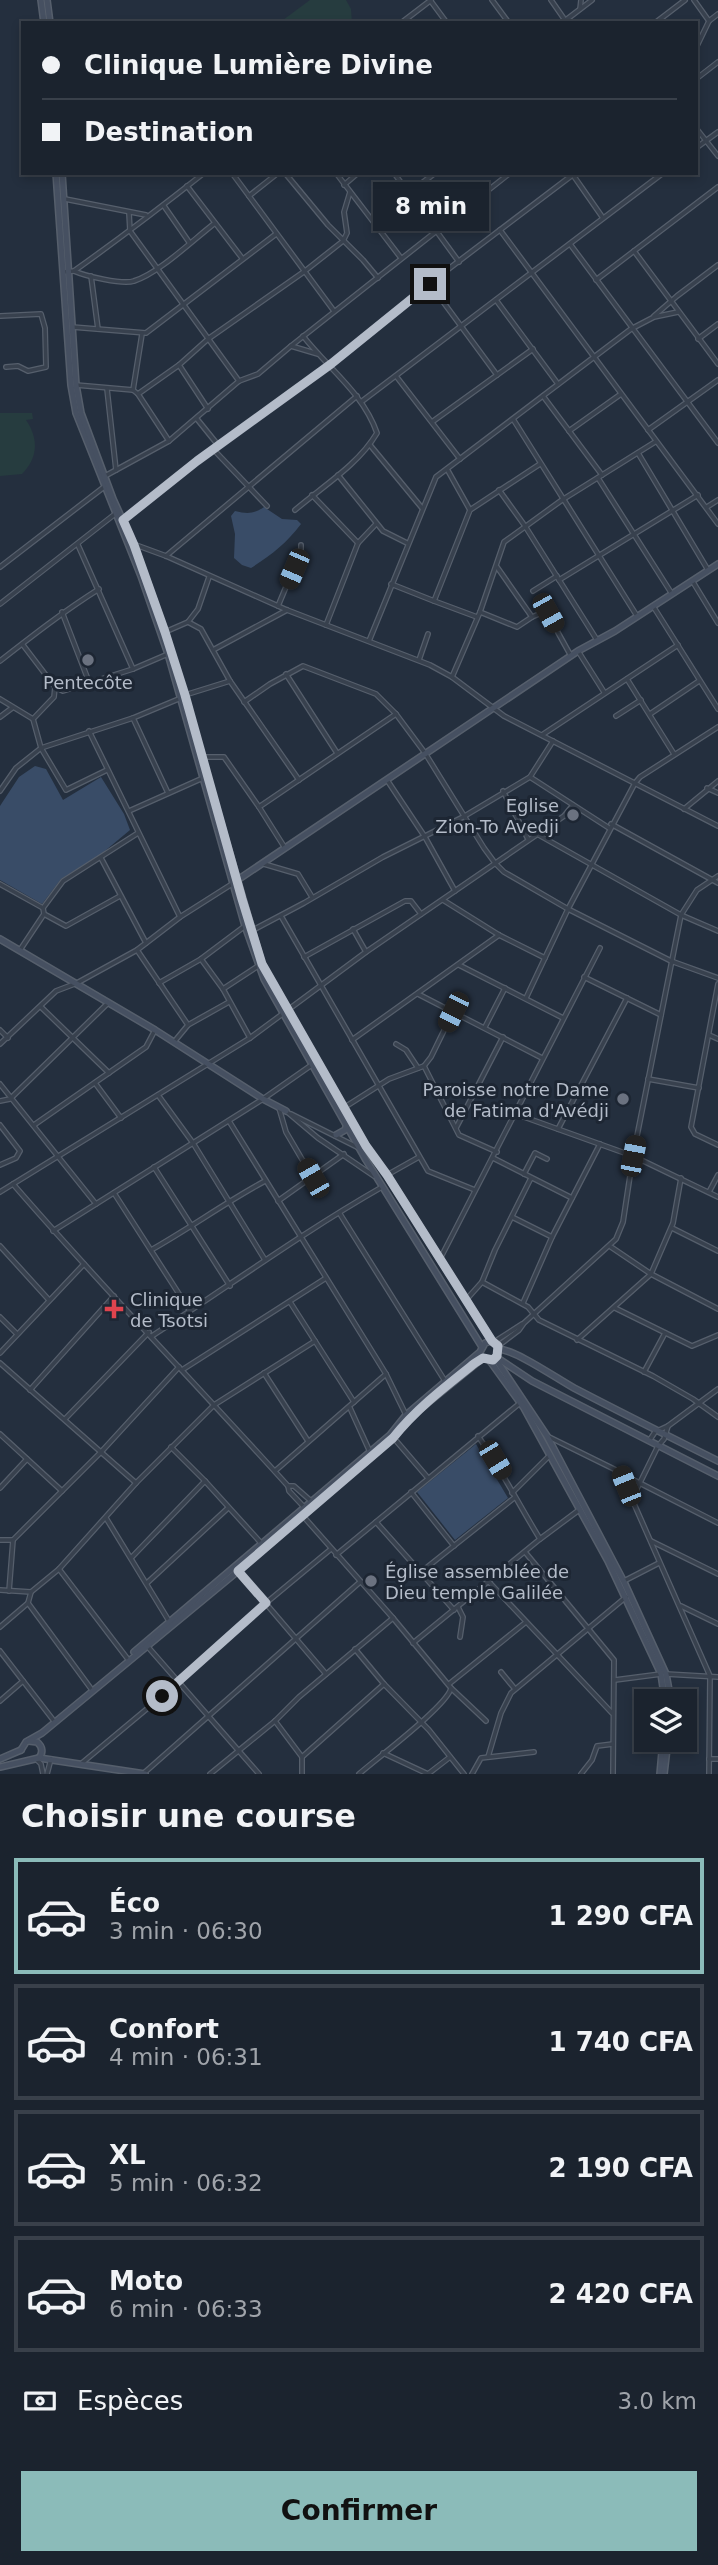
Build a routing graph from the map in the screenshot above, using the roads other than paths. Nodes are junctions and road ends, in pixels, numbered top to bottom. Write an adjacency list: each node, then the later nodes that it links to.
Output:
1 (41, 0): 12 (main road)
2 (47, 0): 13 (main road)
3 (431, 0): 14 (street); 15 (street)
4 (492, 0): 16 (street)
5 (551, 0): 17 (street)
6 (581, 0): 10 (street)
7 (592, 0): 10 (street)
8 (685, 0): 19 (street)
9 (694, 0): 20 (street)
10 (580, 9): 18 (street)
11 (718, 14): 20 (street)
12 (44, 21)
13 (50, 21)
14 (404, 21)
15 (446, 21)
16 (508, 21)
17 (564, 21)
18 (566, 21)
19 (658, 21)
20 (709, 21): 21 (street)
21 (699, 39)
22 (718, 62): 23 (street)
23 (698, 77)
24 (698, 131): 26 (street)
25 (718, 132): 26 (street)
26 (706, 141): 27 (street); 28 (street)
27 (698, 147)
28 (718, 156)
29 (56, 175): 51 (main road)
30 (62, 175): 51 (main road)
31 (201, 175): 46 (street)
32 (233, 175): 50 (street)
33 (275, 175): 50 (street)
34 (287, 175): 61 (street)
35 (337, 175): 45 (street)
36 (356, 175): 45 (street)
37 (396, 175): 49 (street)
38 (432, 175): 49 (street)
39 (507, 175): 57 (street)
40 (562, 175): 44 (street)
41 (573, 175): 44 (street)
42 (575, 175): 55 (street)
43 (660, 175): 55 (street)
44 (566, 180): 58 (street)
45 (344, 185): 48 (street)
46 (187, 186): 52 (street); 56 (street)
47 (718, 187): 64 (street)
48 (350, 192): 61 (street); 66 (street)
49 (409, 193): 57 (street)
50 (249, 196): 60 (street)
51 (60, 199): 53 (street); 71 (main road)
52 (164, 206): 54 (street); 62 (street)
53 (129, 213): 54 (street); 59 (street)
54 (148, 215): 59 (street)
55 (603, 218): 63 (street)
56 (215, 223): 62 (street); 65 (street)
57 (436, 230): 66 (street); 67 (street)
58 (500, 230): 67 (street); 72 (street)
59 (131, 231): 69 (street); 71 (street)
60 (275, 234): 65 (street); 70 (street)
61 (342, 241): 70 (street); 74 (street)
62 (189, 243): 69 (street)
63 (569, 244): 72 (street); 75 (street)
64 (634, 251): 75 (street); 78 (street)
65 (242, 258): 79 (street)
66 (401, 258): 74 (street)
67 (459, 262): 76 (street)
68 (718, 265): 78 (street)
69 (157, 268): 73 (street); 79 (street)
70 (305, 271): 80 (street); 91 (street)
71 (69, 272): 73 (street); 85 (main road); 135 (main road)
72 (532, 273): 77 (street); 96 (street)
73 (90, 276): 87 (street)
74 (377, 278): 80 (street)
75 (596, 280): 88 (street)
76 (430, 284): 86 (street); 97 (street)
77 (496, 300): 86 (street); 94 (street)
78 (670, 302): 81 (street); 83 (street)
79 (185, 305): 89 (street); 91 (street)
80 (334, 311): 90 (street)
81 (678, 312): 83 (street); 92 (street)
82 (0, 316): 100 (street)
83 (654, 317): 88 (street)
84 (718, 324): 92 (street)
85 (72, 327): 87 (street); 106 (main road)
86 (460, 327): 101 (street); 102 (street)
87 (97, 329): 89 (street)
88 (631, 330): 96 (street); 114 (street)
89 (142, 334): 108 (street)
90 (303, 336): 93 (street); 95 (street)
91 (208, 339): 99 (street); 104 (street)
92 (698, 339): 98 (street)
93 (292, 346): 95 (street); 104 (street)
94 (533, 349): 101 (street); 105 (street)
95 (318, 354): 97 (street)
96 (593, 356): 105 (street); 110 (street)
97 (331, 364): 111 (street); 124 (street)
98 (718, 364)
99 (179, 365): 109 (street); 115 (street)
100 (6, 367)
101 (497, 375): 118 (street)
102 (396, 376): 113 (street); 118 (street)
103 (718, 380): 114 (street)
104 (239, 381): 115 (street)
105 (558, 384): 112 (street)
106 (76, 385): 107 (street); 133 (main road)
107 (107, 389): 108 (street); 131 (street)
108 (133, 390): 109 (street)
109 (138, 394): 121 (street)
110 (621, 394): 119 (street); 120 (street)
111 (357, 396): 113 (street); 136 (street)
112 (543, 396): 117 (street); 120 (street)
113 (361, 402): 125 (street)
114 (688, 402): 119 (street); 123 (street)
115 (208, 409): 116 (street)
116 (197, 419): 121 (street); 124 (street)
117 (513, 419): 128 (street); 129 (street)
118 (432, 422): 128 (street)
119 (648, 430): 122 (street)
120 (569, 431): 134 (street)
121 (169, 441): 131 (street)
122 (656, 442): 127 (street); 139 (street)
123 (718, 443)
124 (218, 445): 126 (street)
125 (370, 445): 132 (street); 144 (street)
126 (214, 449): 136 (street); 149 (street)
127 (638, 453): 134 (street); 147 (street)
128 (460, 459): 130 (street)
129 (540, 464): 137 (street); 140 (street)
130 (447, 469): 144 (street); 146 (street)
131 (116, 471): 133 (street)
132 (338, 475): 138 (street); 150 (street)
133 (104, 476): 149 (main road)
134 (600, 476): 140 (street); 153 (street)
135 (104, 487): 148 (main road); 163 (street)
136 (250, 488): 142 (street); 159 (street)
137 (499, 491): 146 (street); 152 (street)
138 (312, 495): 145 (street); 154 (street)
139 (698, 495): 143 (street); 147 (street)
140 (562, 500): 152 (street); 160 (street)
141 (718, 500): 143 (street)
142 (267, 506)
143 (707, 507): 151 (street)
144 (422, 508): 155 (street)
145 (295, 510)
146 (470, 510): 172 (street)
147 (674, 510): 153 (street); 164 (street)
148 (116, 514): 149 (main road); 156 (street)
149 (121, 521): 157 (main road); 192 (main road)
150 (376, 524): 154 (street); 155 (street)
151 (718, 524)
152 (525, 526): 162 (street); 166 (street)
153 (634, 534): 160 (street); 171 (street)
154 (358, 543): 183 (street)
155 (407, 543): 168 (street)
156 (78, 545): 169 (street); 173 (street)
157 (134, 545): 159 (street); 184 (main road)
158 (301, 545): 174 (street)
159 (166, 556): 165 (street)
160 (599, 556): 166 (street); 180 (street)
161 (718, 564): 164 (main road)
162 (496, 566): 178 (street); 179 (street)
163 (0, 567)
164 (708, 570): 167 (main road)
165 (209, 576): 174 (street); 181 (street)
166 (558, 578): 170 (street); 187 (street)
167 (692, 580): 171 (main road); 182 (street)
168 (391, 584): 172 (street); 186 (street)
169 (99, 589): 177 (street); 196 (street)
170 (533, 591)
171 (672, 593): 175 (main road)
172 (434, 601): 178 (street)
173 (0, 604)
174 (278, 606): 176 (street)
175 (653, 606): 180 (main road); 189 (street)
176 (287, 611): 183 (street); 190 (street)
177 (62, 612): 188 (street); 202 (street)
178 (478, 614): 179 (street); 198 (street)
179 (533, 617): 193 (street)
180 (637, 617): 187 (main road)
181 (188, 622): 184 (street); 190 (street)
182 (718, 623)
183 (326, 625): 186 (street)
184 (165, 632): 206 (main road)
185 (428, 634): 194 (street)
186 (369, 640): 194 (street)
187 (597, 640): 191 (main road)
188 (23, 645): 195 (street); 203 (street)
189 (678, 645): 199 (street); 201 (street)
190 (213, 650): 200 (street)
191 (578, 651): 193 (main road); 205 (street)
192 (168, 654): 196 (street); 206 (main road)
193 (571, 656): 212 (main road)
194 (419, 660): 198 (street)
195 (0, 661)
196 (133, 669): 202 (street)
197 (286, 674): 210 (street); 214 (street); 226 (street)
198 (452, 677): 212 (street)
199 (626, 679): 205 (street); 209 (street)
200 (230, 681): 206 (street); 210 (street)
201 (699, 681): 213 (street); 215 (street)
202 (89, 682): 204 (street)
203 (55, 687): 204 (street); 207 (street)
204 (63, 691): 207 (street)
205 (604, 692): 222 (street)
206 (183, 696): 218 (street); 228 (main road); 231 (main road)
207 (54, 697): 219 (street)
208 (0, 699): 211 (street)
209 (641, 700): 215 (street); 216 (street)
210 (244, 702): 232 (street)
211 (13, 707): 217 (street); 219 (street)
212 (494, 709): 222 (street); 225 (main road)
213 (718, 709)
214 (396, 713): 225 (street); 226 (street)
215 (650, 715): 227 (street)
216 (616, 716)
217 (0, 717)
218 (133, 718): 221 (street); 239 (street)
219 (33, 719): 224 (street)
220 (718, 727): 227 (street)
221 (89, 731): 224 (street); 229 (street)
222 (542, 735): 223 (street)
223 (553, 741): 230 (street); 235 (street)
224 (41, 747): 229 (street); 237 (street)
225 (425, 753): 233 (main road); 245 (street)
226 (337, 754): 232 (street)
227 (674, 754): 235 (street)
228 (202, 757): 242 (street); 259 (main road)
229 (107, 770): 244 (street)
230 (530, 777): 238 (street); 241 (street)
231 (203, 778): 239 (street); 259 (main road)
232 (299, 780): 242 (street)
233 (387, 780): 250 (street); 252 (main road)
234 (718, 781): 236 (street)
235 (635, 783): 243 (street); 246 (street)
236 (708, 788): 240 (street); 243 (street)
237 (0, 791)
238 (503, 791): 245 (street); 251 (street)
239 (168, 793): 244 (street)
240 (718, 793)
241 (573, 806): 246 (street); 249 (street)
242 (259, 807): 252 (street)
243 (684, 809): 247 (street)
244 (129, 811): 248 (street)
245 (463, 817): 250 (street); 255 (street)
246 (610, 826): 256 (street); 258 (street)
247 (718, 826)
248 (138, 833): 253 (street); 271 (street)
249 (537, 834): 251 (street); 256 (street)
250 (425, 837): 262 (street); 264 (street)
251 (528, 839): 255 (street)
252 (285, 848): 254 (main road)
253 (100, 858): 263 (street); 267 (street)
254 (262, 863): 259 (main road); 264 (street)
255 (495, 863): 262 (street); 266 (street)
256 (591, 865): 266 (street); 269 (street)
257 (718, 876): 258 (street)
258 (712, 879): 260 (street); 269 (street)
259 (235, 882): 271 (street); 272 (main road); 274 (main road)
260 (718, 883)
261 (0, 884): 267 (street)
262 (456, 891): 265 (street)
263 (120, 896): 267 (street); 278 (street)
264 (312, 898): 270 (street)
265 (443, 900): 268 (street); 276 (street)
266 (568, 909): 284 (street); 286 (street)
267 (44, 911): 280 (street)
268 (421, 914): 273 (street); 282 (street)
269 (681, 915): 275 (street); 286 (street)
270 (281, 916): 274 (street); 283 (street)
271 (180, 917): 278 (street)
272 (245, 926): 285 (street); 288 (main road)
273 (353, 929): 282 (street); 283 (street)
274 (251, 931): 303 (main road)
275 (718, 931)
276 (499, 935): 284 (street); 287 (street)
277 (0, 939): 280 (main road)
278 (146, 943): 281 (street)
279 (600, 948): 289 (street)
280 (20, 950): 291 (main road)
281 (137, 950): 291 (street); 292 (street)
282 (366, 952): 294 (street)
283 (304, 957): 294 (street)
284 (545, 958): 298 (street)
285 (201, 959): 292 (street); 296 (street)
286 (671, 961): 290 (street); 305 (street)
287 (458, 965): 295 (street); 297 (street)
288 (258, 967): 296 (street); 303 (main road)
289 (584, 977): 299 (street); 306 (street)
290 (718, 978)
291 (76, 983): 301 (main road); 302 (street)
292 (158, 983): 307 (street)
293 (718, 984): 311 (street)
294 (322, 987): 303 (street); 317 (street)
295 (505, 988): 298 (street); 308 (street)
296 (223, 989): 300 (street)
297 (418, 994): 304 (street); 317 (street)
298 (526, 998): 306 (street)
299 (627, 998): 305 (street); 346 (street)
300 (229, 1002): 307 (street); 315 (street)
301 (108, 1003): 310 (main road); 312 (street)
302 (40, 1007): 312 (street); 314 (street)
303 (287, 1012): 315 (street); 322 (main road); 337 (main road)
304 (453, 1012): 308 (street); 324 (street)
305 (661, 1015): 327 (street)
306 (563, 1018): 321 (street)
307 (188, 1025): 318 (street)
308 (485, 1027): 313 (street)
309 (0, 1030): 314 (street)
310 (155, 1030): 318 (main road); 326 (street)
311 (709, 1035): 316 (street); 331 (street)
312 (72, 1037): 326 (street); 333 (street)
313 (503, 1037): 321 (street); 345 (street)
314 (8, 1038): 319 (street)
315 (250, 1038): 323 (street)
316 (718, 1039)
317 (352, 1040): 330 (street)
318 (174, 1042): 323 (main road)
319 (0, 1044)
320 (396, 1044): 325 (street)
321 (542, 1058): 339 (street)
322 (313, 1064): 334 (street); 342 (main road)
323 (209, 1065): 332 (street); 334 (main road)
324 (424, 1066): 325 (street); 345 (street)
325 (418, 1068): 330 (street)
326 (109, 1073): 328 (street)
327 (648, 1079): 331 (street); 354 (street)
328 (95, 1083): 340 (street); 344 (street)
329 (0, 1084): 333 (street)
330 (381, 1086): 337 (street); 355 (street)
331 (699, 1088): 350 (street)
332 (158, 1095): 340 (street); 348 (street)
333 (10, 1098): 335 (street); 344 (street)
334 (263, 1099): 336 (main road); 341 (street)
335 (0, 1101)
336 (279, 1108): 338 (main road); 369 (street)
337 (343, 1108): 351 (main road)
338 (286, 1111): 347 (street); 353 (street)
339 (513, 1113): 346 (street); 352 (street)
340 (121, 1118): 357 (street)
341 (229, 1121): 348 (street); 371 (street)
342 (347, 1124): 347 (main road); 351 (main road)
343 (0, 1125): 362 (street)
344 (34, 1125): 357 (street)
345 (455, 1129): 352 (street)
346 (558, 1129): 349 (street)
347 (336, 1135): 351 (street)
348 (193, 1143): 363 (street); 380 (street)
349 (600, 1144): 354 (street); 379 (street)
350 (718, 1145)
351 (363, 1147): 358 (main road); 360 (main road)
352 (496, 1153): 356 (street)
353 (344, 1154): 361 (street); 369 (street)
354 (633, 1156): 368 (street); 391 (street)
355 (419, 1157): 365 (street); 374 (street)
356 (493, 1158): 364 (street); 374 (street)
357 (58, 1159): 372 (street); 382 (street)
358 (375, 1159): 360 (street); 365 (main road)
359 (547, 1159): 364 (street)
360 (366, 1160): 361 (street); 367 (main road)
361 (355, 1161): 367 (street)
362 (0, 1165)
363 (154, 1167): 376 (street); 385 (street)
364 (524, 1174): 370 (street)
365 (387, 1175): 394 (main road)
366 (718, 1175): 377 (street)
367 (376, 1177): 373 (main road)
368 (681, 1177): 377 (street); 386 (street)
369 (313, 1178): 381 (street)
370 (531, 1178): 379 (street); 384 (street)
371 (265, 1181): 380 (street); 381 (street)
372 (13, 1184): 375 (street); 387 (street)
373 (383, 1187): 383 (street); 418 (main road)
374 (475, 1190): 394 (street)
375 (0, 1192)
376 (114, 1192): 382 (street); 392 (street)
377 (708, 1192): 378 (street)
378 (718, 1197)
379 (572, 1198): 388 (street)
380 (228, 1201): 385 (street); 395 (street)
381 (278, 1201): 389 (street)
382 (96, 1204): 387 (street)
383 (340, 1214): 389 (street); 426 (street)
384 (512, 1217): 388 (street); 399 (street)
385 (191, 1227): 392 (street); 400 (street)
386 (671, 1228): 393 (street); 397 (street)
387 (53, 1231): 396 (street)
388 (552, 1237): 405 (street)
389 (301, 1238): 395 (street); 398 (street)
390 (0, 1246): 402 (street)
391 (611, 1247): 397 (street); 409 (street)
392 (151, 1250): 408 (street)
393 (718, 1251)
394 (440, 1259): 403 (main road)
395 (265, 1260): 400 (street)
396 (84, 1264): 401 (street); 402 (street)
397 (651, 1274): 406 (street); 407 (street)
398 (326, 1279): 404 (street); 424 (street)
399 (482, 1282): 403 (street); 405 (street)
400 (230, 1286): 408 (street)
401 (114, 1296): 413 (street); 429 (street)
402 (49, 1300): 411 (street)
403 (467, 1300): 417 (main road)
404 (290, 1302): 416 (street); 421 (street)
405 (523, 1303): 409 (street)
406 (615, 1308): 412 (street); 415 (street)
407 (718, 1309)
408 (190, 1311): 413 (street)
409 (534, 1315): 415 (street); 417 (street)
410 (0, 1317): 411 (street)
411 (16, 1333): 419 (street)
412 (665, 1333): 414 (street); 422 (street)
413 (150, 1334): 421 (street); 437 (street)
414 (718, 1335)
415 (577, 1340): 422 (street)
416 (315, 1341): 423 (street); 430 (street)
417 (495, 1350): 418 (main road); 418 (main road); 425 (main road); 427 (main road); 431 (main road); 439 (main road)
418 (482, 1352): 426 (main road); 442 (main road)
419 (0, 1353)
420 (0, 1363): 429 (street)
421 (180, 1369): 433 (street); 449 (street)
422 (645, 1372): 432 (street)
423 (264, 1373): 433 (street); 445 (street)
424 (386, 1374): 430 (street); 435 (street)
425 (521, 1374): 427 (main road); 446 (main road)
426 (445, 1381): 435 (main road)
427 (513, 1383): 444 (main road)
428 (718, 1389): 432 (street)
429 (30, 1390): 437 (street)
430 (354, 1402): 434 (street)
431 (520, 1402): 443 (street); 451 (main road)
432 (698, 1403): 436 (street); 438 (street)
433 (214, 1405): 448 (street); 454 (street)
434 (350, 1408): 445 (street); 450 (street)
435 (406, 1415): 442 (main road)
436 (718, 1417)
437 (65, 1420): 449 (street)
438 (668, 1426): 439 (street); 441 (street)
439 (658, 1430): 441 (main road); 446 (street)
440 (0, 1434): 452 (street)
441 (666, 1434): 447 (street); 453 (main road)
442 (392, 1436): 450 (main road); 457 (street); 471 (main road)
443 (478, 1436): 457 (street); 465 (street)
444 (547, 1436): 455 (street); 492 (main road)
445 (308, 1440): 454 (street)
446 (649, 1441): 447 (main road)
447 (658, 1446): 456 (main road); 460 (street)
448 (170, 1447): 458 (street); 459 (street)
449 (102, 1451): 459 (street); 463 (street)
450 (370, 1452): 467 (main road)
451 (550, 1455): 465 (street); 470 (main road)
452 (27, 1459): 462 (street); 463 (street)
453 (718, 1461)
454 (275, 1471): 461 (street)
455 (620, 1472): 460 (street); 466 (street)
456 (718, 1476)
457 (428, 1478): 464 (street)
458 (205, 1481): 469 (street); 484 (street)
459 (136, 1483): 472 (street)
460 (639, 1484): 466 (street); 474 (street)
461 (288, 1486): 467 (street); 468 (street)
462 (0, 1488)
463 (62, 1491): 477 (street)
464 (411, 1492): 473 (street); 480 (street)
465 (513, 1496): 475 (street); 480 (street)
466 (631, 1500): 478 (street)
467 (311, 1502): 468 (main road)
468 (304, 1507): 479 (main road)
469 (228, 1508): 479 (street); 493 (street)
470 (579, 1510): 475 (street); 497 (main road)
471 (303, 1516): 481 (street); 487 (main road)
472 (106, 1518): 484 (street); 486 (street)
473 (376, 1522): 483 (street); 488 (street)
474 (718, 1523)
475 (540, 1539): 482 (street)
476 (0, 1540): 477 (street)
477 (13, 1540): 495 (street)
478 (650, 1541): 485 (street); 489 (street)
479 (262, 1544): 503 (main road)
480 (454, 1546): 488 (street)
481 (331, 1549): 483 (street); 499 (street)
482 (525, 1552): 491 (street); 507 (street)
483 (336, 1555): 490 (street)
484 (132, 1557): 493 (street)
485 (659, 1563): 492 (street); 500 (street)
486 (59, 1569): 496 (street); 515 (street)
487 (238, 1571): 499 (street); 511 (main road)
488 (421, 1572): 501 (street)
489 (718, 1573)
490 (360, 1582): 502 (street); 509 (street)
491 (489, 1582): 501 (street); 504 (street)
492 (624, 1582): 497 (main road)
493 (148, 1583): 503 (street)
494 (0, 1590): 495 (street)
495 (9, 1591): 496 (street)
496 (31, 1592): 498 (street)
497 (628, 1596): 507 (street); 518 (main road)
498 (28, 1603): 506 (street); 529 (street)
499 (266, 1603): 509 (street); 523 (street)
500 (679, 1605): 505 (street); 519 (street)
501 (456, 1609): 508 (street); 510 (street)
502 (393, 1618): 510 (street); 512 (street)
503 (169, 1622): 511 (main road)
504 (526, 1622): 514 (street); 526 (street)
505 (718, 1624)
506 (0, 1627)
507 (589, 1627): 514 (street); 521 (street)
508 (460, 1637)
509 (296, 1639): 517 (street); 532 (street)
510 (413, 1643): 526 (street)
511 (145, 1644): 515 (main road); 523 (street); 525 (main road)
512 (355, 1650): 517 (street); 524 (street)
513 (0, 1651): 522 (street)
514 (556, 1654): 527 (street); 531 (street)
515 (127, 1658): 525 (main road)
516 (501, 1672): 527 (street)
517 (326, 1674): 534 (street)
518 (664, 1674): 519 (street); 521 (street); 528 (main road)
519 (710, 1676): 520 (street); 553 (street)
520 (718, 1677)
521 (615, 1680): 531 (street)
522 (23, 1681): 530 (street); 533 (street)
523 (179, 1682): 532 (street); 556 (street)
524 (384, 1684): 536 (street); 547 (street)
525 (100, 1685): 529 (main road)
526 (450, 1686): 535 (street); 536 (street)
527 (515, 1689): 548 (street)
528 (666, 1689)
529 (92, 1690): 533 (main road)
530 (0, 1701)
531 (613, 1714): 540 (street)
532 (209, 1716): 543 (street); 559 (street)
533 (54, 1721): 537 (main road)
534 (275, 1721): 543 (street); 547 (street)
535 (486, 1721)
536 (421, 1722): 546 (street); 549 (street)
537 (42, 1733): 538 (main road); 539 (main road)
538 (29, 1741): 539 (main road); 542 (main road)
539 (37, 1742): 541 (main road)
540 (613, 1744): 567 (street); 568 (street)
541 (42, 1748): 551 (main road); 552 (main road)
542 (21, 1750): 550 (main road); 555 (main road)
543 (238, 1751): 560 (street); 561 (street)
544 (534, 1752): 548 (street)
545 (664, 1752): 569 (main road)
546 (383, 1753): 563 (street); 564 (street)
547 (302, 1757): 562 (street)
548 (488, 1757): 566 (street)
549 (450, 1758): 564 (street); 565 (street)
550 (0, 1759)
551 (38, 1759): 552 (main road); 555 (main road); 558 (street)
552 (52, 1759): 556 (main road); 558 (street)
553 (709, 1759): 554 (street); 570 (street)
554 (718, 1759)
555 (26, 1760): 557 (main road)
556 (82, 1763): 559 (main road)
557 (0, 1767)
558 (45, 1774)
559 (144, 1774)
560 (210, 1774)
561 (259, 1774)
562 (302, 1774)
563 (359, 1774)
564 (428, 1774)
565 (464, 1774)
566 (472, 1774)
567 (581, 1774)
568 (613, 1774)
569 (662, 1774)
570 (709, 1774)

